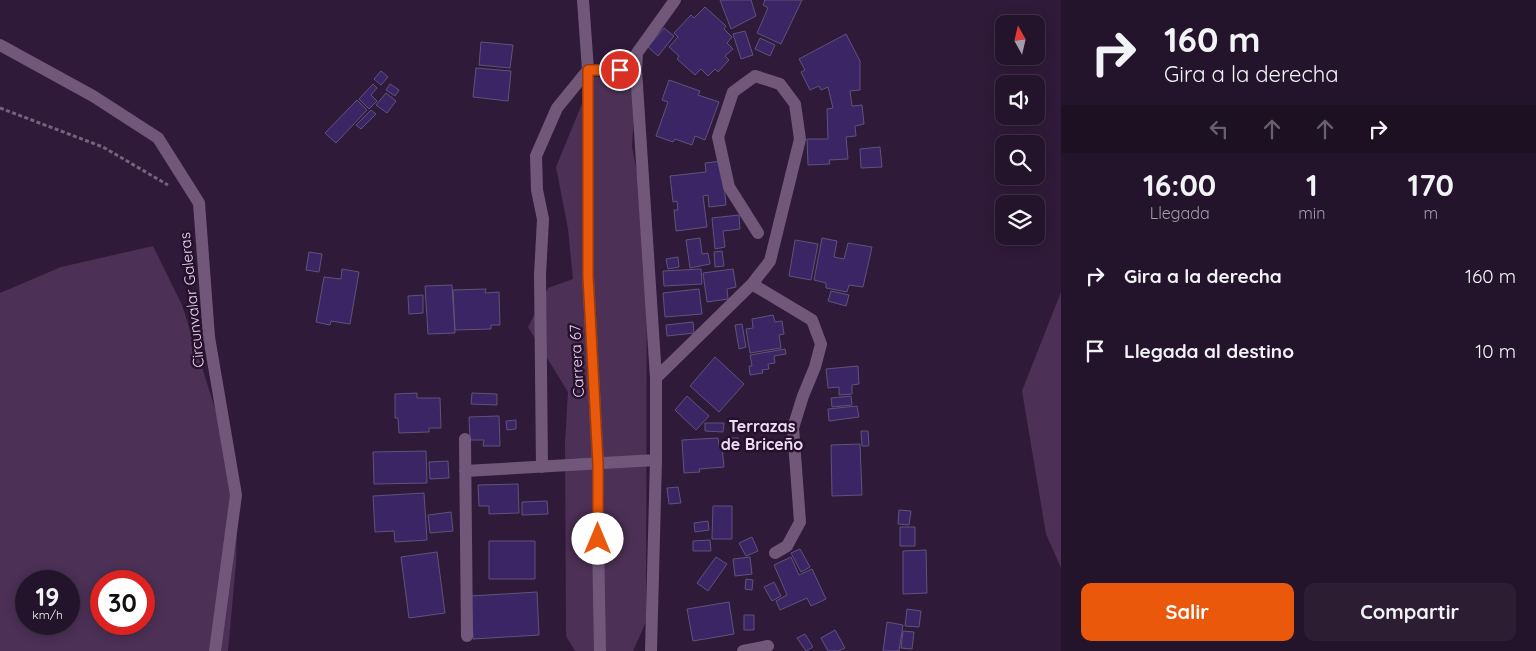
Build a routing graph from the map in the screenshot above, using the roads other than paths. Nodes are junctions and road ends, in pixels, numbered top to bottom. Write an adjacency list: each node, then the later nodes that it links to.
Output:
1 (583, 0): 4 (street, Carrera 67)
2 (675, 0): 5 (street)
3 (0, 45): 17 (street, Circunvalar Galeras)
4 (588, 70): 5 (street); 11 (street, Carrera 67); 12 (street)
5 (636, 70): 8 (street)
6 (758, 233): 7 (street)
7 (752, 284): 8 (street); 14 (street)
8 (656, 378): 10 (street)
9 (465, 439): 13 (street)
10 (656, 460): 11 (street); 19 (street)
11 (598, 464): 12 (street); 18 (street, Carrera 67)
12 (542, 467): 13 (street)
13 (465, 471): 15 (street)
14 (775, 554)
15 (467, 636)
16 (768, 646): 20 (street)
17 (215, 651)
18 (600, 651)
19 (651, 651)
20 (743, 651)

